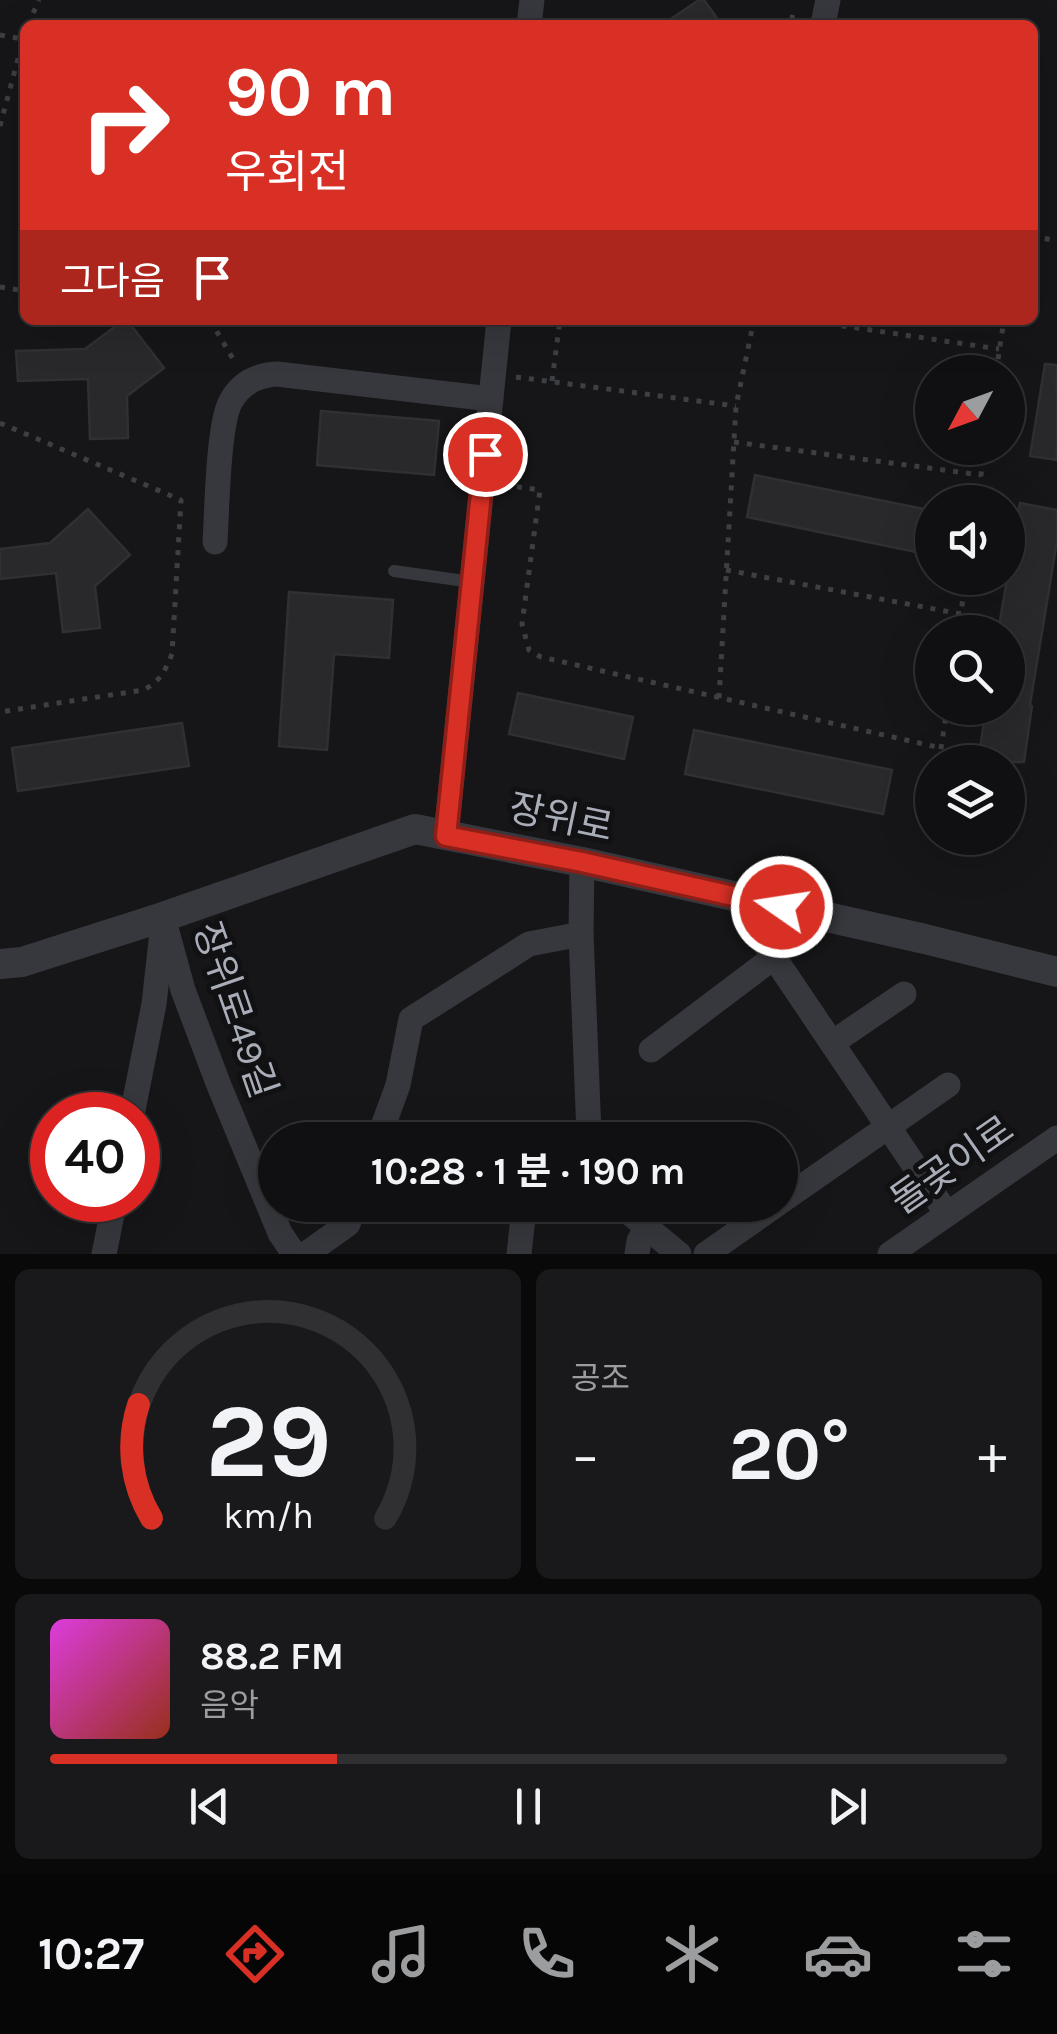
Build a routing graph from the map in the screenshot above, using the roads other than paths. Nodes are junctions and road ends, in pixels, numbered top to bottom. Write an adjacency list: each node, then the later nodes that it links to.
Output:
1 (498, 325): 2 (street)
2 (492, 386): 3 (street); 5 (street)
3 (215, 542)
4 (394, 570): 5 (lane)
5 (472, 582): 6 (street)
6 (446, 836): 7 (street, 장위로); 9 (street, 장위로)
7 (582, 862): 8 (street, 장위로); 10 (street)
8 (745, 899): 11 (street); 13 (street, 장위로)
9 (163, 918): 12 (street, 장위로); 18 (street, 장위로49길); 32 (street, 장위로49길)
10 (581, 934): 19 (street); 20 (street)
11 (774, 957): 15 (street); 16 (street)
12 (0, 964)
13 (1057, 972)
14 (904, 994): 15 (street)
15 (832, 1042): 21 (street)
16 (650, 1050)
17 (948, 1085): 21 (street)
18 (137, 1092)
19 (385, 1122)
20 (587, 1122)
21 (888, 1127): 23 (street); 24 (street)
22 (1057, 1138): 24 (street, 돌곶이로)
23 (798, 1190)
24 (947, 1214): 38 (street, 돌곶이로)
25 (110, 1222): 31 (street)
26 (349, 1222): 33 (street)
27 (522, 1222): 34 (street)
28 (641, 1222): 30 (street)
29 (752, 1222): 37 (street)
30 (647, 1227): 35 (street); 36 (street)
31 (104, 1254)
32 (294, 1254)
33 (306, 1254)
34 (519, 1254)
35 (637, 1254)
36 (679, 1254)
37 (706, 1254)
38 (890, 1254)

